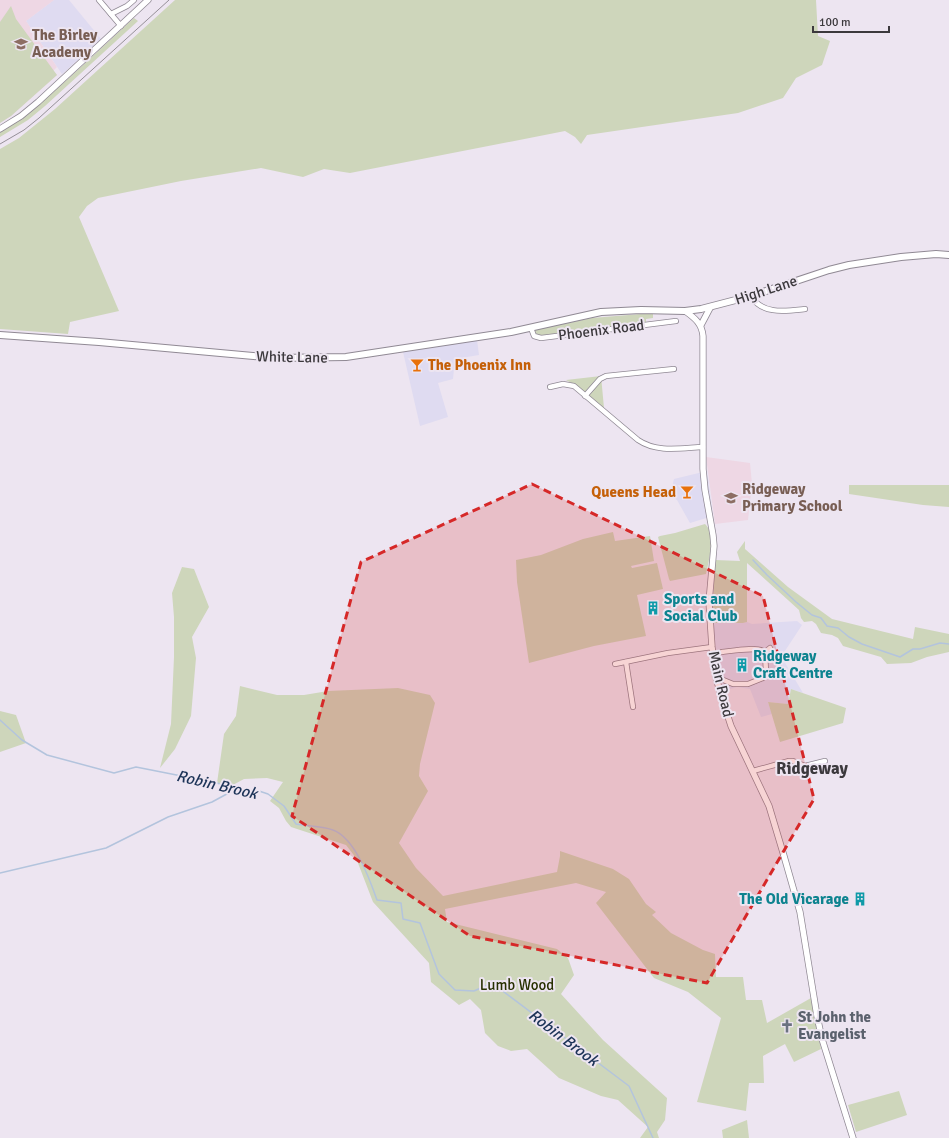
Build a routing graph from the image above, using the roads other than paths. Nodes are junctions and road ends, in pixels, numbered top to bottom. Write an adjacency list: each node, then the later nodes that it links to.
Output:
1 (99, 0): 4 (street)
2 (134, 0): 4 (street)
3 (148, 0): 5 (street)
4 (111, 14): 5 (street)
5 (121, 26): 6 (street)
6 (0, 129)
7 (949, 255): 8 (main road, High Lane)
8 (751, 296): 9 (main road, High Lane); 10 (street)
9 (710, 308): 11 (main road, High Lane); 14 (street)
10 (805, 309)
11 (685, 311): 12 (main road, High Lane); 14 (street)
12 (581, 316): 15 (main road, White Lane)
13 (676, 321): 15 (street, Phoenix Road)
14 (701, 325): 20 (street, Main Road)
15 (531, 328): 16 (main road, White Lane)
16 (0, 335)
17 (674, 368): 19 (street)
18 (550, 387): 19 (street)
19 (585, 396): 20 (street)
20 (703, 447): 21 (street, Main Road)
21 (712, 647): 25 (street); 27 (street, Main Road)
22 (770, 648): 24 (street)
23 (722, 652): 24 (street)
24 (765, 652): 27 (street)
25 (626, 662): 26 (street); 28 (street)
26 (616, 664)
27 (716, 677): 30 (street, Main Road)
28 (633, 707)
29 (825, 761): 30 (street)
30 (753, 771): 31 (street, Main Road)
31 (854, 1138)

